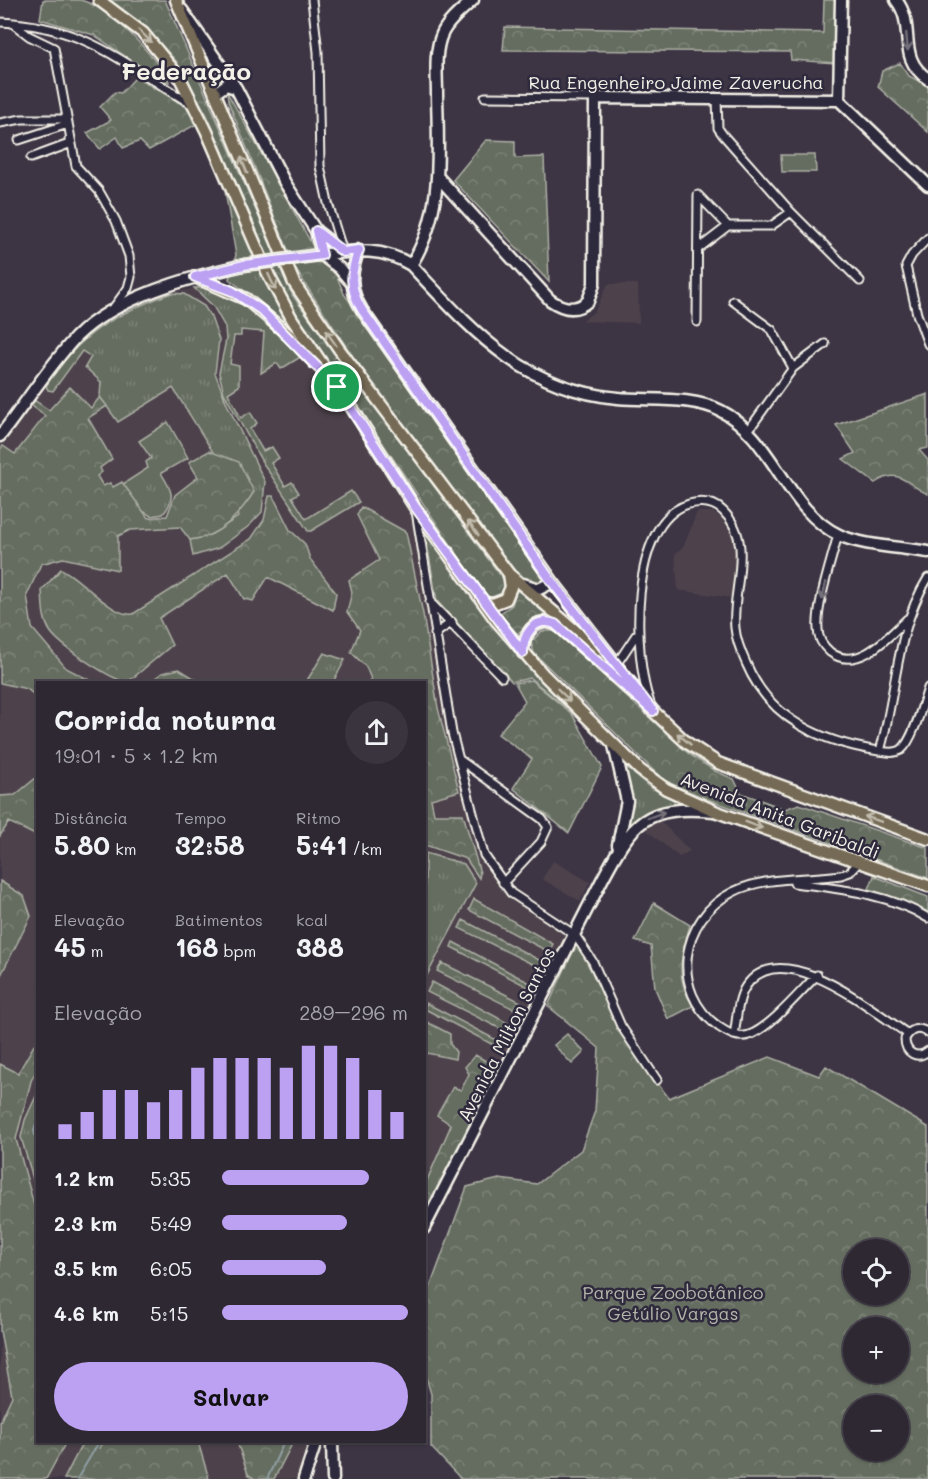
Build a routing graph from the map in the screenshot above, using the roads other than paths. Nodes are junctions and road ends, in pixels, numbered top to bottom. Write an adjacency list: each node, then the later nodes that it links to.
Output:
1 (99, 0): 16 (main road, Avenida Anita Garibaldi, one-way to 16)
2 (312, 0): 30 (street)
3 (472, 0): 22 (street)
4 (841, 0): 15 (street, Rua Engenheiro Jaime Zaverucha)
5 (896, 0): 9 (street, one-way to 9)
6 (176, 2): 10 (street, Avenida Anita Garibaldi); 11 (main road, Avenida Anita Garibaldi)
7 (0, 22): 8 (street)
8 (12, 23): 16 (street); 17 (street)
9 (928, 79)
10 (236, 88): 11 (street); 26 (street, Avenida Anita Garibaldi)
11 (215, 93): 50 (main road, Avenida Anita Garibaldi, one-way to 11)
12 (485, 97): 13 (street, Rua Engenheiro Jaime Zaverucha)
13 (595, 98): 14 (street, Rua Engenheiro Jaime Zaverucha); 22 (street)
14 (717, 98): 15 (street, Rua Engenheiro Jaime Zaverucha); 24 (street)
15 (839, 100): 23 (street)
16 (194, 106): 42 (main road, Avenida Anita Garibaldi, one-way to 42)
17 (68, 121): 18 (street); 19 (street); 20 (street)
18 (0, 123)
19 (19, 140)
20 (69, 140): 21 (street); 37 (street)
21 (31, 158)
22 (438, 177): 32 (street)
23 (928, 185)
24 (791, 212): 25 (street); 34 (street)
25 (728, 226): 28 (street); 28 (street)
26 (316, 231): 30 (street, Avenida Anita Garibaldi); 31 (street, Avenida Anita Garibaldi)
27 (928, 238): 40 (street)
28 (698, 249): 38 (street)
29 (359, 250): 30 (street); 32 (street); 35 (street)
30 (343, 252): 31 (street)
31 (321, 255): 33 (street, bridge); 35 (street, Avenida Anita Garibaldi)
32 (411, 265): 45 (street)
33 (195, 277): 37 (street); 42 (main road)
34 (860, 281)
35 (351, 282): 53 (street, Avenida Anita Garibaldi)
36 (733, 301): 41 (street)
37 (111, 312): 44 (street)
38 (697, 322)
39 (825, 344): 41 (street)
40 (928, 344)
41 (793, 368): 45 (street)
42 (337, 387): 47 (main road, Avenida Anita Garibaldi)
43 (17, 394): 44 (street)
44 (27, 401): 46 (street)
45 (748, 432): 48 (street)
46 (0, 436)
47 (416, 508): 54 (street); 55 (main road, Avenida Anita Garibaldi)
48 (838, 534): 49 (street); 56 (street, one-way to 56)
49 (928, 552)
50 (509, 574): 52 (main road, Avenida Anita Garibaldi); 55 (main road)
51 (928, 578): 56 (street)
52 (519, 582): 53 (street); 61 (main road, Avenida Anita Garibaldi)
53 (552, 582): 61 (street, Avenida Anita Garibaldi)
54 (430, 602): 57 (street); 59 (street)
55 (484, 603): 60 (main road, Avenida Anita Garibaldi)
56 (907, 619): 66 (street)
57 (453, 622): 59 (street); 62 (street)
58 (638, 630): 61 (street); 64 (street); 66 (street)
59 (435, 634): 67 (street)
60 (523, 653): 64 (main road); 65 (main road, Avenida Anita Garibaldi, one-way to 65)
61 (616, 665): 64 (main road, Avenida Anita Garibaldi)
62 (502, 677)
63 (928, 688): 66 (street)
64 (653, 711): 69 (main road, Avenida Anita Garibaldi, one-way to 64)
65 (614, 745): 68 (main road, Avenida Anita Garibaldi); 70 (street, Avenida Milton Santos)
66 (880, 751)
67 (459, 760): 73 (street); 73 (street)
68 (717, 812): 70 (street, Avenida Milton Santos, one-way to 68); 71 (main road, Avenida Anita Garibaldi, one-way to 71)
69 (928, 838)
70 (615, 854): 76 (street, Avenida Milton Santos)
71 (859, 862): 72 (street); 74 (main road, Avenida Anita Garibaldi)
72 (780, 882): 75 (street); 80 (street)
73 (503, 883): 76 (street)
74 (928, 886)
75 (928, 918)
76 (574, 935): 82 (street); 83 (street, Avenida Milton Santos)
77 (817, 975): 79 (street); 80 (street); 80 (street)
78 (928, 1033): 79 (street)
79 (908, 1034): 81 (street)
80 (734, 1035)
81 (928, 1051)
82 (657, 1080)
83 (426, 1224)
84 (315, 1446): 85 (street); 86 (street)
85 (332, 1447): 87 (street)
86 (304, 1479)
87 (333, 1479)

